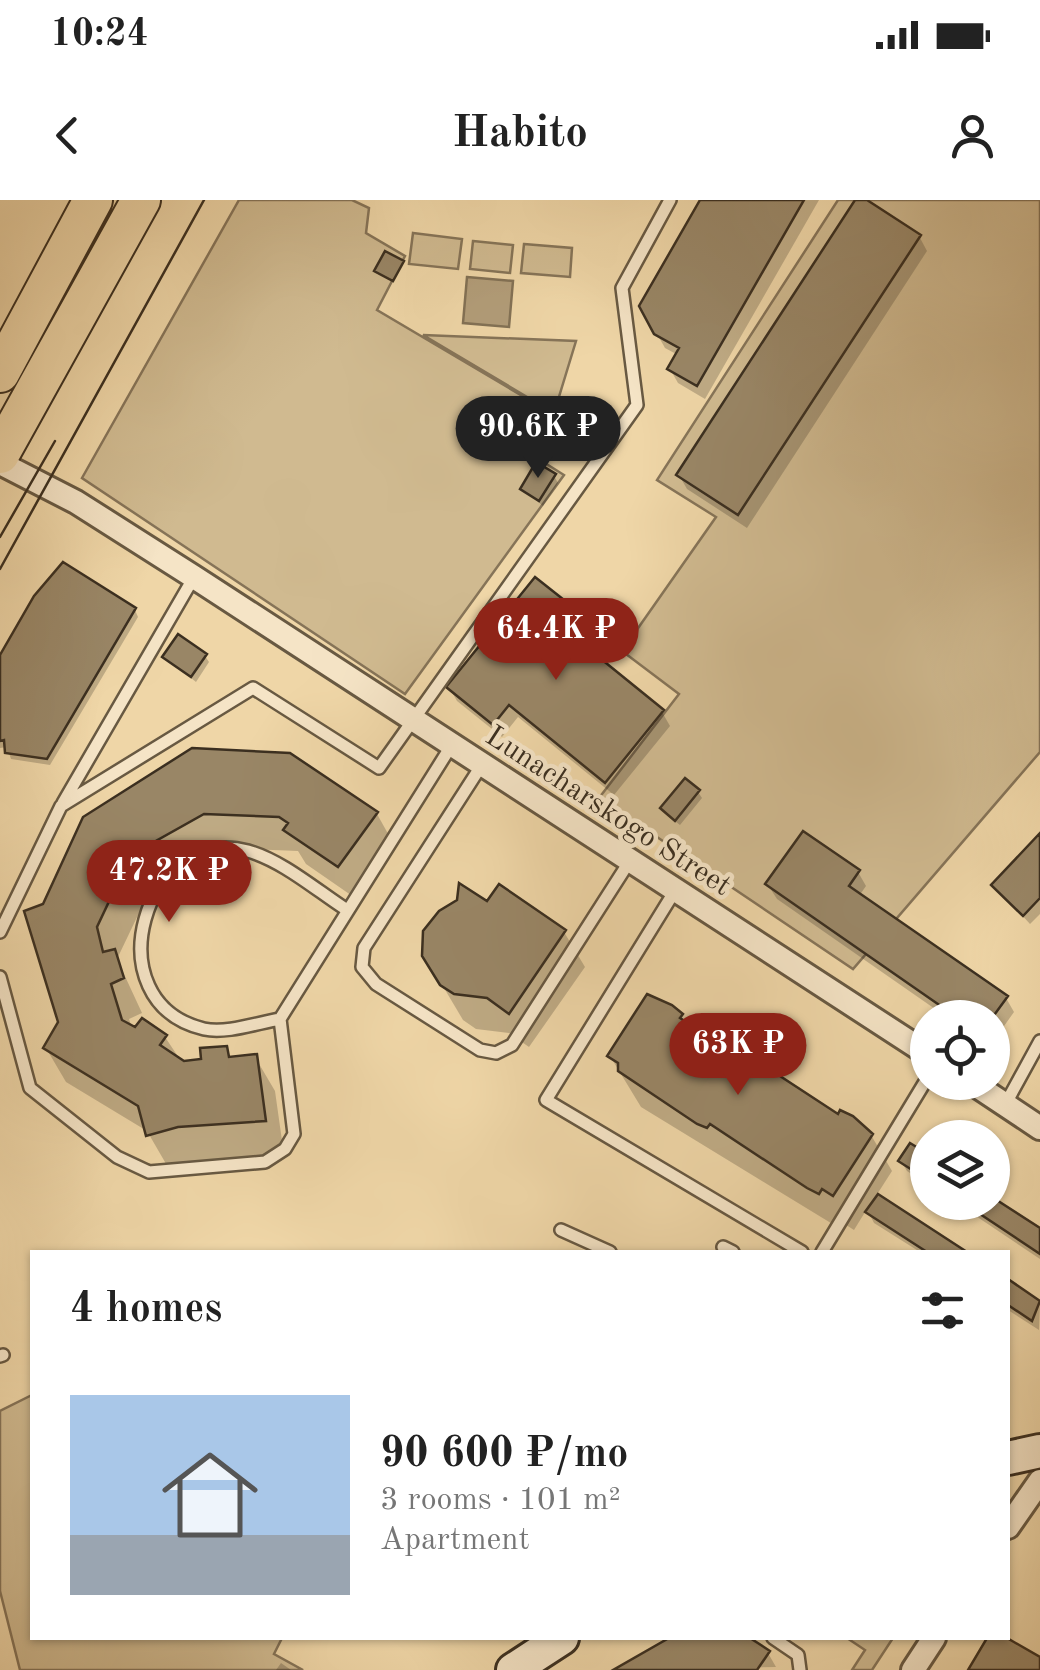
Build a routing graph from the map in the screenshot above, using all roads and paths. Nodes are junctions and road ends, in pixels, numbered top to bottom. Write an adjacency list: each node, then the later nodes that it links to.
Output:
1 (93, 200): 4 (main road)
2 (140, 200): 5 (main road)
3 (670, 200): 8 (lane)
4 (0, 372)
5 (0, 454)
6 (0, 463): 7 (street, Lunacharskogo Street)
7 (194, 577): 8 (street, Lunacharskogo Street); 11 (lane)
8 (413, 718): 9 (street, Lunacharskogo Street); 11 (lane)
9 (453, 743): 10 (street, Lunacharskogo Street); 14 (lane)
10 (483, 763): 12 (street, Lunacharskogo Street); 12 (lane)
11 (61, 806): 15 (lane)
12 (631, 860): 13 (street, Lunacharskogo Street)
13 (676, 890): 19 (street, Lunacharskogo Street); 26 (lane)
14 (347, 910): 17 (lane); 17 (lane)
15 (0, 932)
16 (0, 977): 17 (lane)
17 (280, 1020)
18 (1040, 1041): 22 (lane)
19 (910, 1042)
20 (914, 1100): 27 (lane)
21 (998, 1100): 22 (street)
22 (1005, 1105): 23 (street)
23 (1040, 1128)
24 (561, 1230): 25 (lane)
25 (606, 1250)
26 (799, 1250)
27 (823, 1250)
28 (1040, 1451): 29 (street)
29 (1010, 1458)
30 (1040, 1481): 31 (street)
31 (1010, 1524)
32 (559, 1640): 35 (street)
33 (777, 1640): 36 (lane)
34 (933, 1640): 37 (street)
35 (512, 1670)
36 (800, 1670)
37 (913, 1670)

